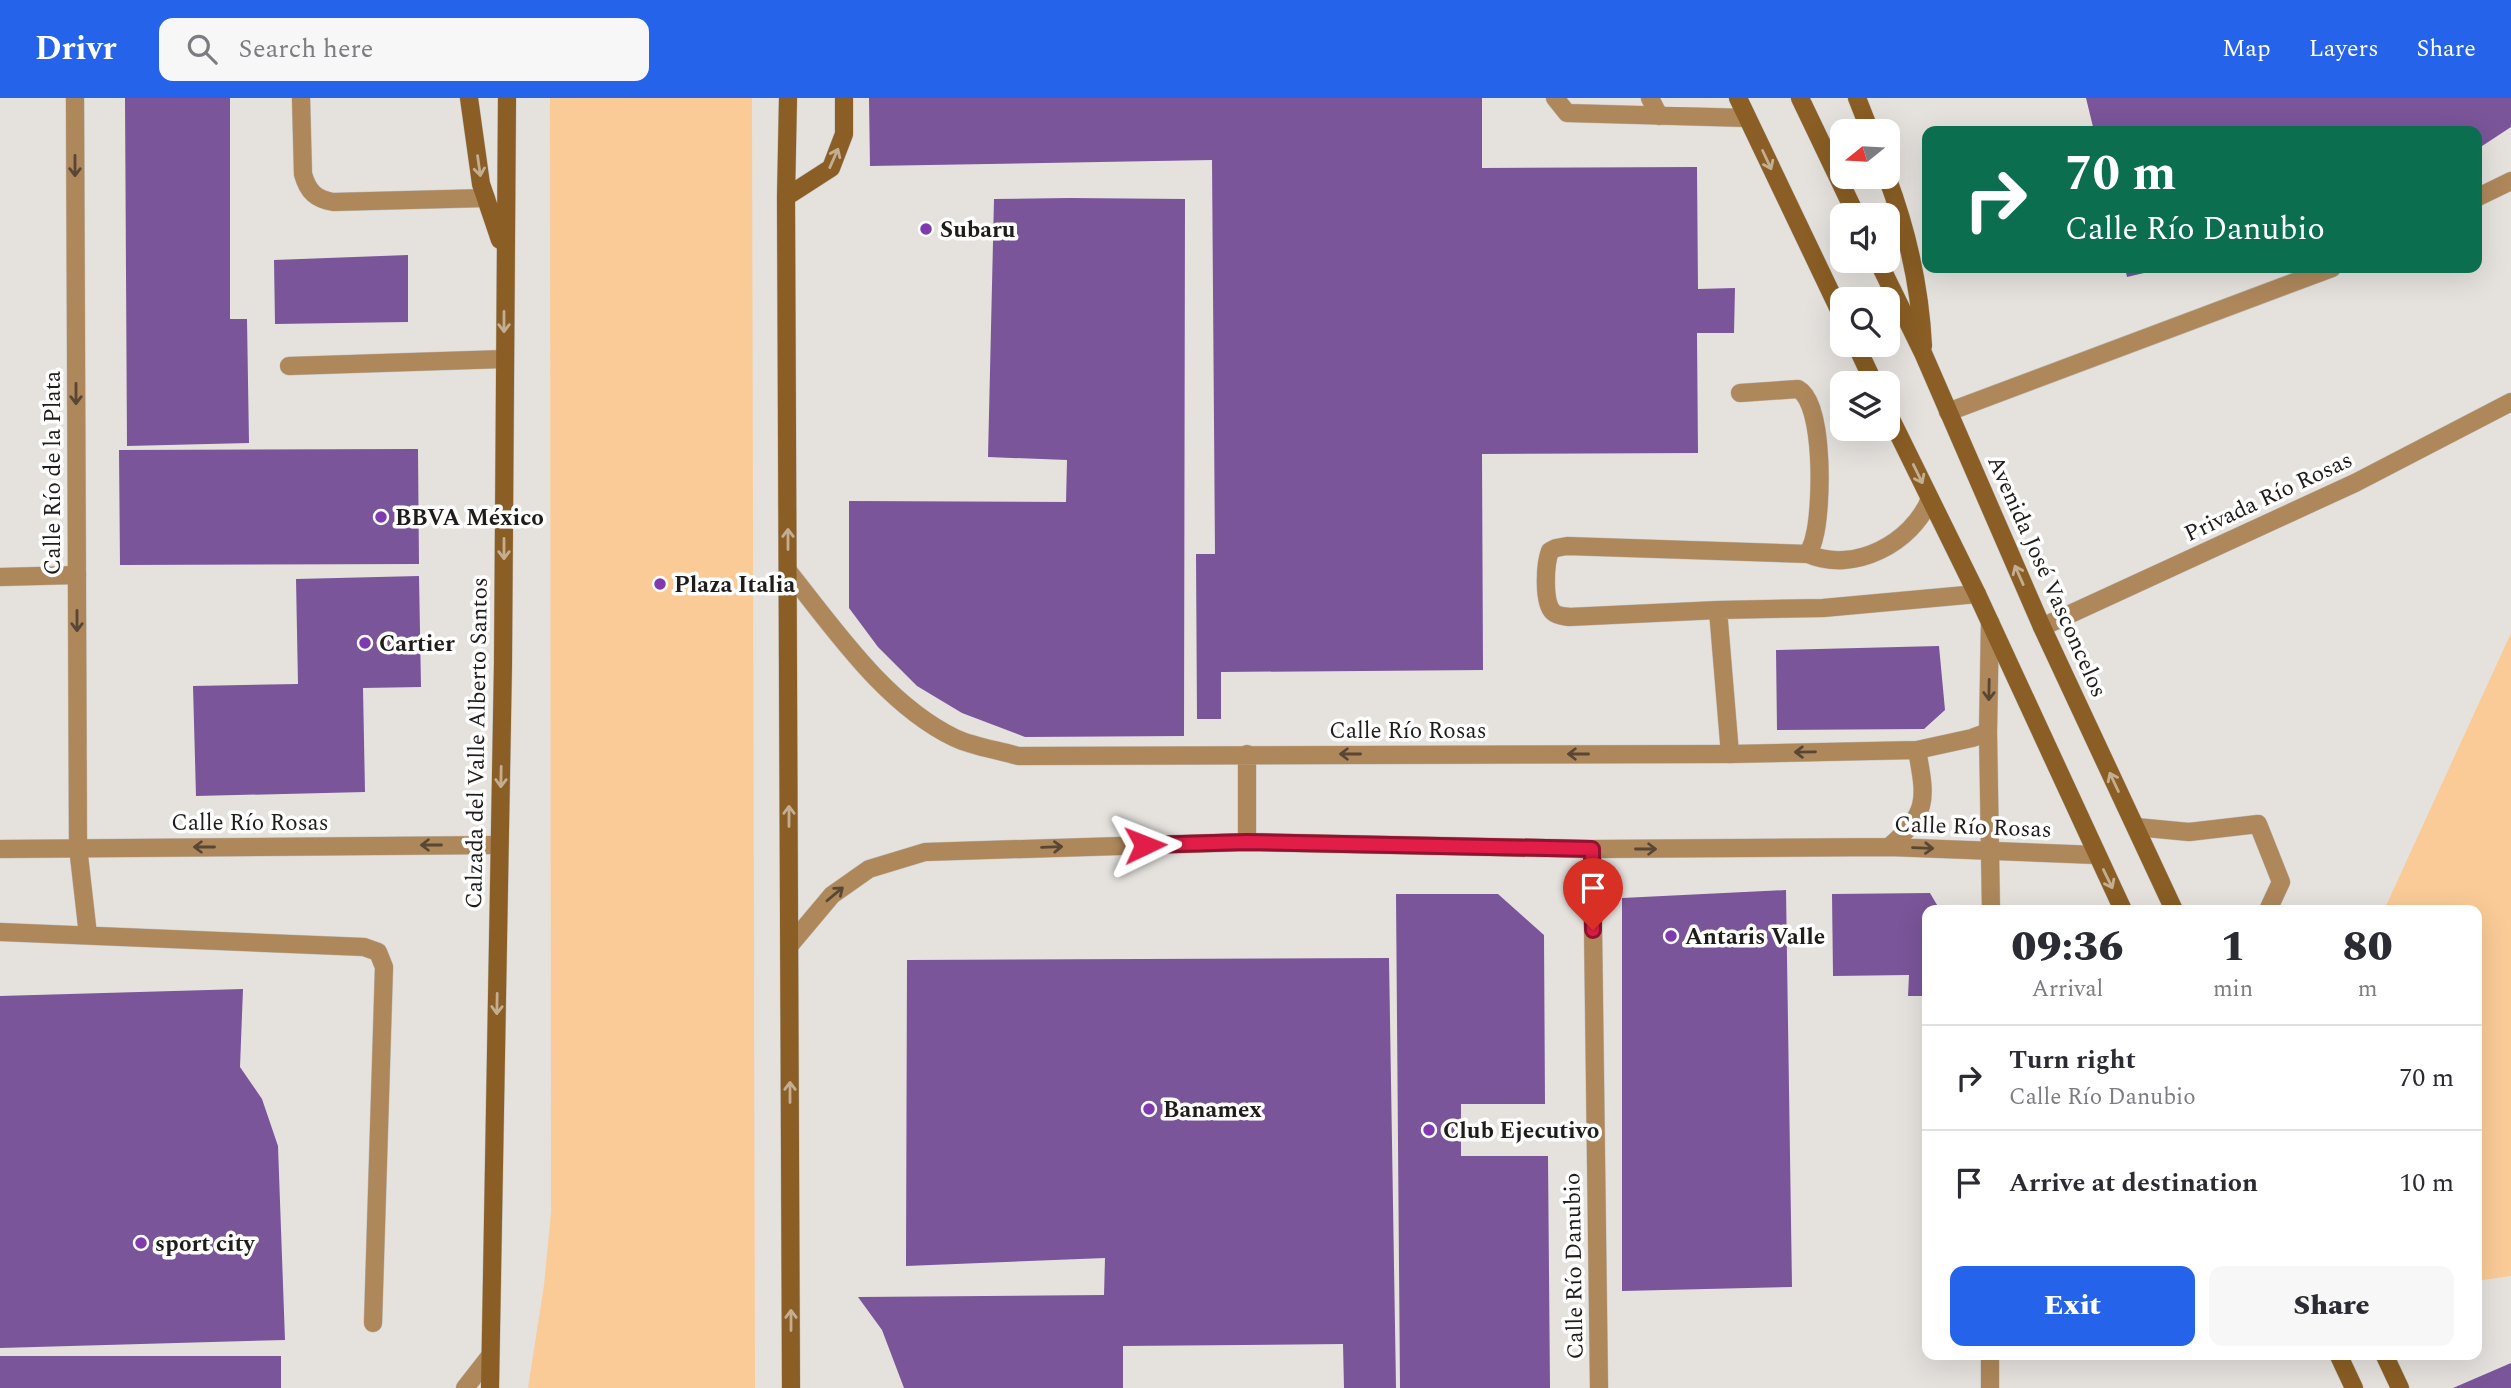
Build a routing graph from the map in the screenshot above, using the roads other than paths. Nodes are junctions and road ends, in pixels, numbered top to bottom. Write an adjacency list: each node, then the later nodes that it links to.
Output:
1 (75, 98): 35 (street, Calle Río de la Plata, one-way to 35)
2 (301, 98): 19 (street)
3 (469, 98): 19 (main road, one-way to 19)
4 (507, 98): 21 (main road, Calzada del Valle Alberto Santos)
5 (788, 98): 18 (main road)
6 (844, 98): 18 (main road, one-way to 6)
7 (1555, 98): 12 (street)
8 (1650, 98): 12 (street)
9 (1738, 98): 13 (main road)
10 (1800, 98): 20 (main road)
11 (1857, 98): 14 (main road)
12 (1659, 116): 13 (street)
13 (1747, 118): 24 (main road, one-way to 24)
14 (1865, 119)
15 (2511, 181): 17 (street)
16 (1891, 189): 25 (main road)
17 (2482, 195)
18 (786, 197): 34 (main road, one-way to 18)
19 (486, 198): 21 (main road)
20 (1850, 203)
21 (505, 254): 26 (main road, Calzada del Valle Alberto Santos, one-way to 26)
22 (1884, 273): 25 (main road, Avenida José Vasconcelos)
23 (2320, 273): 30 (street)
24 (1830, 291)
25 (1923, 354): 30 (main road, Avenida José Vasconcelos)
26 (504, 359): 27 (street); 47 (main road, Calzada del Valle Alberto Santos, one-way to 47)
27 (289, 366)
28 (1740, 393): 33 (street)
29 (2511, 402): 40 (street, Privada Río Rosas)
30 (1948, 412): 40 (main road, Avenida José Vasconcelos, one-way to 30)
31 (1900, 437): 32 (main road, one-way to 32)
32 (1930, 499): 33 (street); 37 (main road)
33 (1808, 554): 38 (street)
34 (788, 571): 43 (street, Calle Río Rosas); 60 (main road, one-way to 34)
35 (77, 576): 36 (street); 48 (street, Calle Río de la Plata, one-way to 48)
36 (0, 577)
37 (1977, 594): 38 (street); 39 (main road)
38 (1718, 610): 44 (street)
39 (1990, 622): 41 (street, one-way to 41); 53 (main road)
40 (2042, 627): 45 (main road, Avenida José Vasconcelos, one-way to 40)
41 (1988, 732): 42 (street, Calle Río Rosas); 52 (street)
42 (1917, 750): 44 (street, Calle Río Rosas, one-way to 44); 49 (street)
43 (1247, 754): 44 (street, Calle Río Rosas, one-way to 43); 46 (street)
44 (1730, 754)
45 (2136, 827): 56 (main road, Avenida José Vasconcelos); 57 (street)
46 (1247, 842): 51 (street, Calle Río Rosas); 60 (street, Calle Río Rosas, one-way to 46)
47 (499, 845): 48 (street, Calle Río Rosas, one-way to 48); 62 (main road, Calzada del Valle Alberto Santos, one-way to 62)
48 (78, 847): 50 (street, Calle Río Rosas); 59 (street, Calle Río de la Plata)
49 (1889, 847): 51 (street, Calle Río Rosas, one-way to 49); 52 (street, Calle Río Rosas, one-way to 52)
50 (0, 849)
51 (1592, 849): 69 (street, Calle Río Danubio)
52 (1991, 851): 53 (street, Calle Río Rosas); 54 (street)
53 (2096, 855): 55 (main road, one-way to 55)
54 (1991, 905)
55 (2121, 905)
56 (2172, 905)
57 (2270, 905)
58 (0, 932): 59 (street)
59 (88, 934): 61 (street)
60 (790, 945): 68 (main road, one-way to 60)
61 (373, 1323)
62 (489, 1356): 66 (street); 67 (main road, Calzada del Valle Alberto Santos)
63 (1990, 1360): 70 (street)
64 (2341, 1360): 71 (main road)
65 (2387, 1360): 72 (main road)
66 (465, 1388)
67 (489, 1388)
68 (791, 1388)
69 (1599, 1388)
70 (1990, 1388)
71 (2354, 1388)
72 (2400, 1388)

